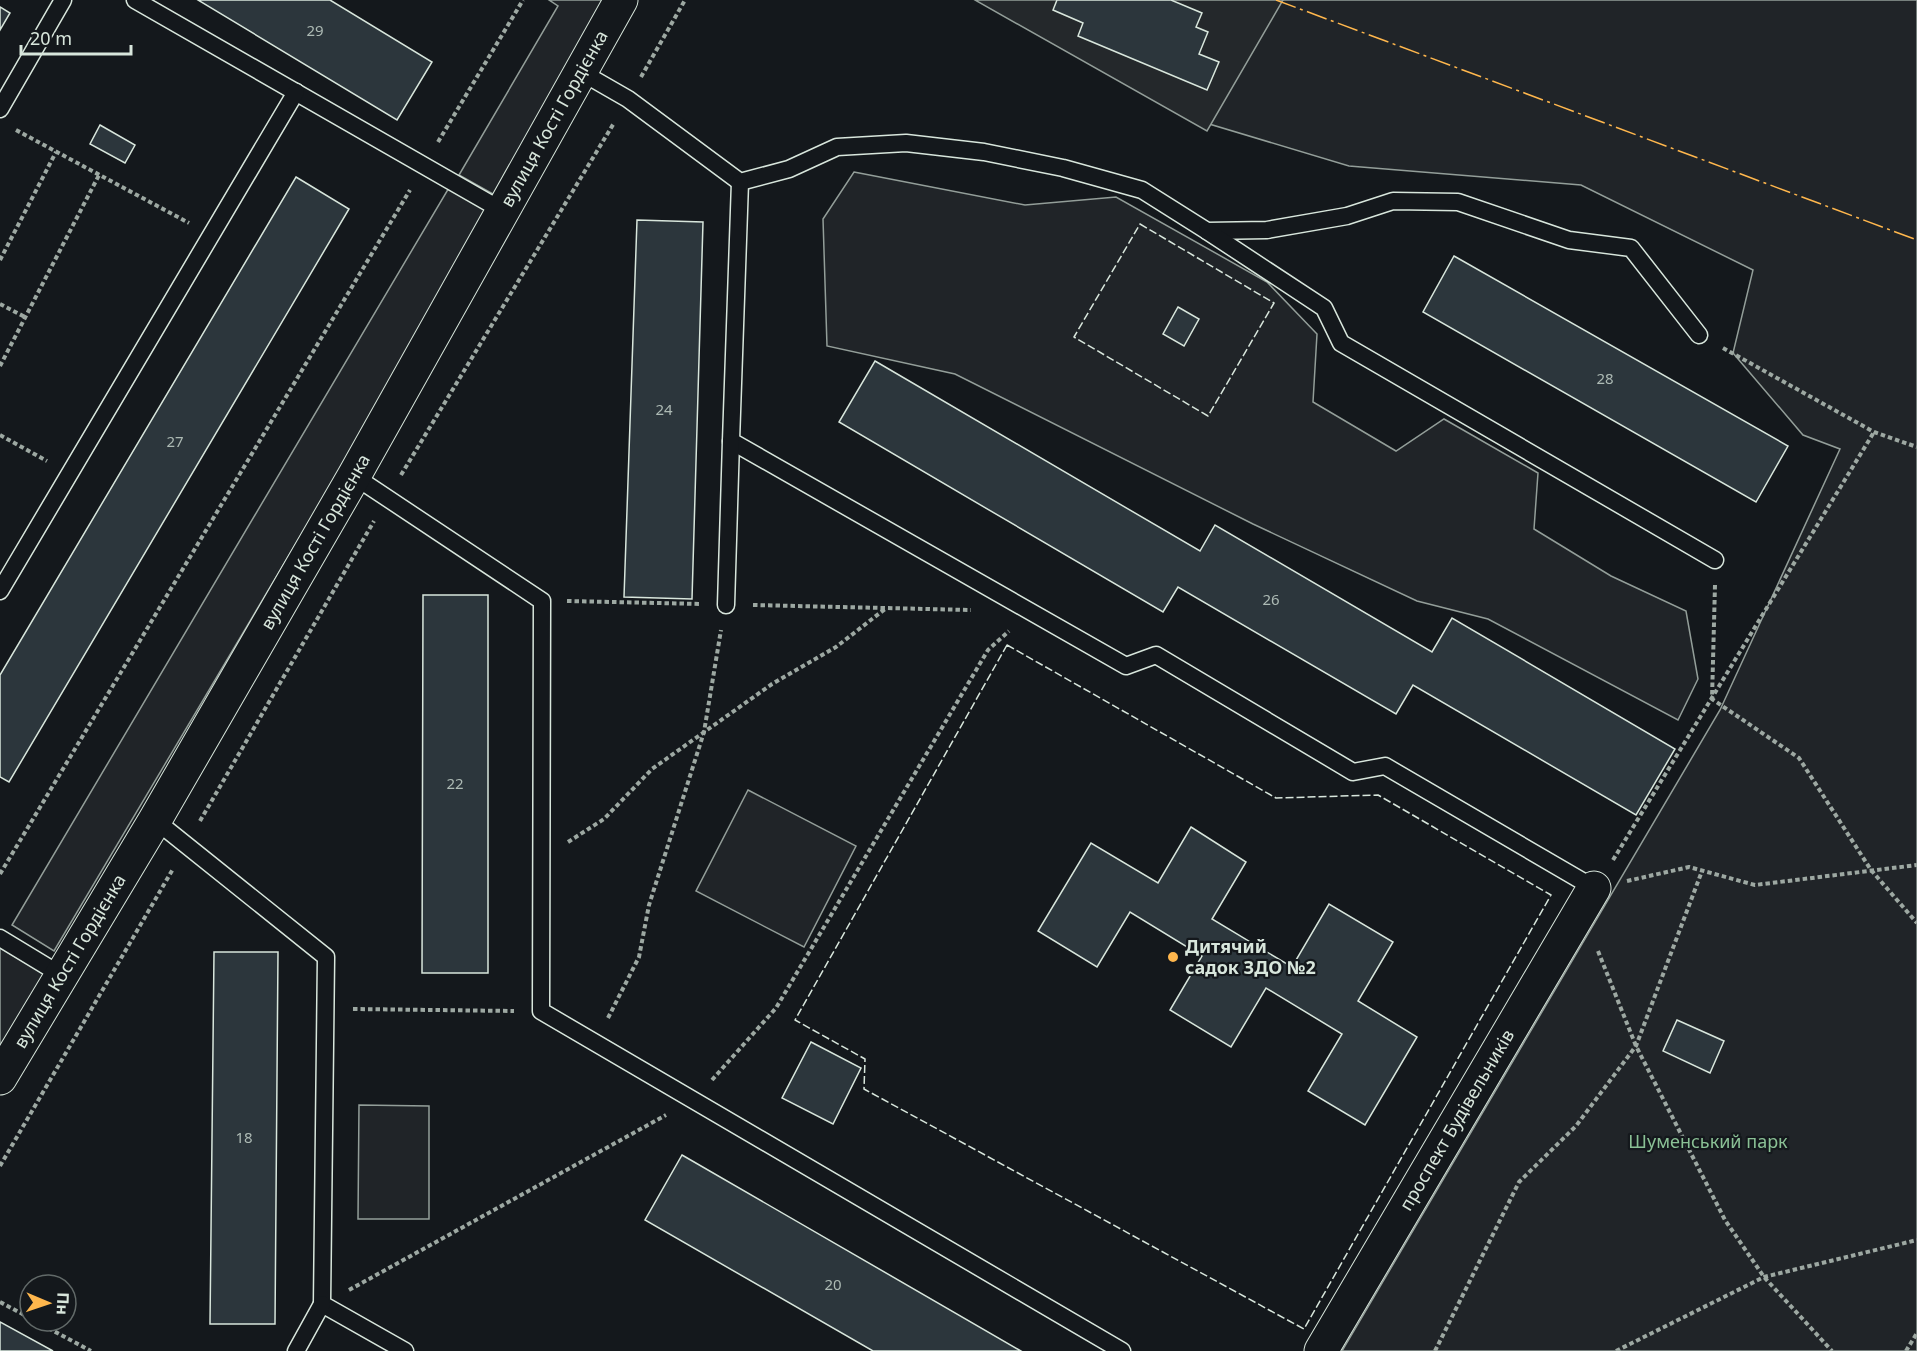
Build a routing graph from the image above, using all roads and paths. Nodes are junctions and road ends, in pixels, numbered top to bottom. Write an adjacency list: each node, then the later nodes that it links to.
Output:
1 (63, 0): 9 (lane)
2 (135, 0): 7 (lane)
3 (523, 0): 12 (path)
4 (621, 0): 6 (street, вулиця Кості Гордієнка)
5 (685, 0): 8 (path)
6 (581, 72): 8 (lane); 15 (street, вулиця Кості Гордієнка)
7 (296, 92): 12 (lane); 17 (lane)
8 (628, 99): 14 (lane); 29 (path)
9 (0, 109)
10 (9, 126): 11 (path)
11 (56, 152): 13 (path); 18 (path)
12 (424, 165): 15 (lane); 45 (path)
13 (99, 175): 17 (path); 20 (path)
14 (740, 182): 16 (lane); 25 (lane)
15 (503, 211): 28 (street, вулиця Кості Гордієнка)
16 (1207, 231): 21 (lane); 30 (lane)
17 (212, 235): 27 (lane)
18 (0, 260)
19 (0, 304): 20 (path)
20 (26, 317): 22 (path)
21 (1699, 334): 23 (path)
22 (0, 366)
23 (1874, 432): 26 (path); 37 (path)
24 (0, 435): 27 (path)
25 (731, 441): 33 (lane); 36 (lane)
26 (1917, 447)
27 (71, 474): 31 (lane)
28 (354, 476): 29 (lane); 39 (street, вулиця Кості Гордієнка)
29 (387, 498): 32 (lane); 40 (path)
30 (1715, 560): 37 (path)
31 (0, 591)
32 (542, 601): 33 (path); 41 (lane)
33 (726, 605): 34 (path); 38 (path)
34 (886, 608): 35 (path); 38 (path)
35 (976, 610)
36 (1031, 612): 46 (lane); 55 (path)
37 (1712, 699): 43 (path); 46 (path)
38 (704, 732): 41 (path); 52 (path)
39 (155, 820): 40 (lane); 49 (street, вулиця Кості Гордієнка)
40 (186, 845): 50 (lane); 56 (path)
41 (542, 858): 51 (lane)
42 (1917, 865): 43 (path)
43 (1870, 870): 44 (path); 47 (path)
44 (1702, 871): 46 (path); 53 (path)
45 (0, 874)
46 (1588, 899): 53 (path); 68 (street, проспект Будівельників)
47 (1917, 924)
48 (0, 938): 49 (lane)
49 (61, 975): 54 (street, вулиця Кості Гордієнка)
50 (325, 1008): 51 (path); 60 (lane)
51 (542, 1011): 52 (lane)
52 (595, 1043): 55 (lane)
53 (1636, 1046): 58 (path); 69 (path)
54 (0, 1078)
55 (694, 1100): 60 (path); 67 (lane)
56 (0, 1166)
57 (1917, 1240): 58 (path)
58 (1764, 1277): 70 (path); 71 (path)
59 (0, 1302): 61 (path)
60 (322, 1304): 65 (lane); 66 (lane)
61 (18, 1312)
62 (57, 1333): 64 (path)
63 (1917, 1333): 72 (path)
64 (91, 1351)
65 (296, 1351)
66 (405, 1351)
67 (1122, 1351)
68 (1321, 1351)
69 (1435, 1351)
70 (1616, 1351)
71 (1832, 1351)
72 (1906, 1351)

